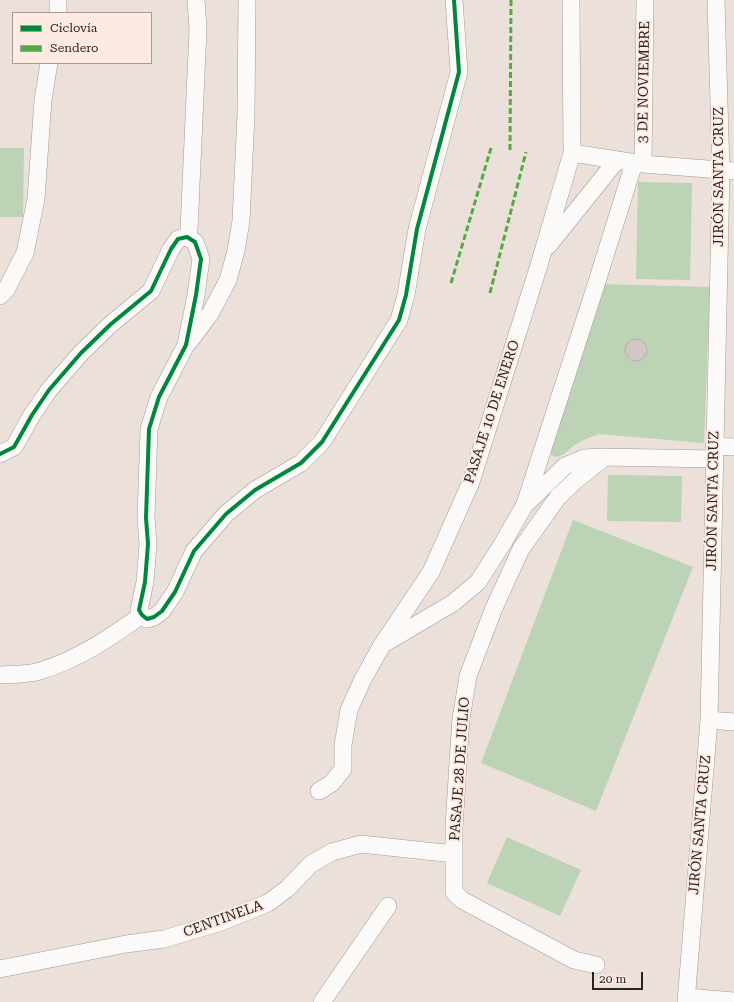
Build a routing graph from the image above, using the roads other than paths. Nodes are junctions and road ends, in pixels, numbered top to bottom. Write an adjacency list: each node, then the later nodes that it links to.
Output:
1 (58, 0): 8 (street)
2 (196, 0): 14 (street)
3 (247, 0): 17 (street)
4 (454, 0): 23 (street)
5 (571, 0): 10 (street, PASAJE 10 DE ENERO)
6 (645, 0): 12 (street, 3 DE NOVIEMBRE)
7 (716, 0): 13 (street, JIRÓN SANTA CRUZ)
8 (58, 12)
9 (49, 64): 16 (street)
10 (572, 154): 11 (street); 15 (street, PASAJE 10 DE ENERO)
11 (618, 160): 12 (street); 15 (street)
12 (639, 164): 13 (street); 22 (street, 3 DE NOVIEMBRE)
13 (727, 171): 19 (street, JIRÓN SANTA CRUZ)
14 (187, 237): 17 (street); 20 (street)
15 (543, 253): 24 (street, PASAJE 10 DE ENERO)
16 (0, 296)
17 (186, 345): 23 (street)
18 (734, 447): 19 (street)
19 (714, 453): 21 (street); 26 (street, JIRÓN SANTA CRUZ)
20 (0, 454)
21 (605, 457): 22 (street); 29 (street, PASAJE 28 DE JULIO)
22 (524, 506): 24 (street)
23 (142, 615): 25 (street)
24 (382, 645): 28 (street, PASAJE 10 DE ENERO)
25 (0, 675)
26 (709, 720): 27 (street); 33 (street, JIRÓN SANTA CRUZ)
27 (734, 722)
28 (320, 791)
29 (454, 854): 31 (street, PASAJE 28 DE JULIO); 32 (street, CENTINELA)
30 (388, 906): 35 (street)
31 (596, 965)
32 (0, 969)
33 (686, 999): 34 (street)
34 (734, 1001)
35 (322, 1002)

